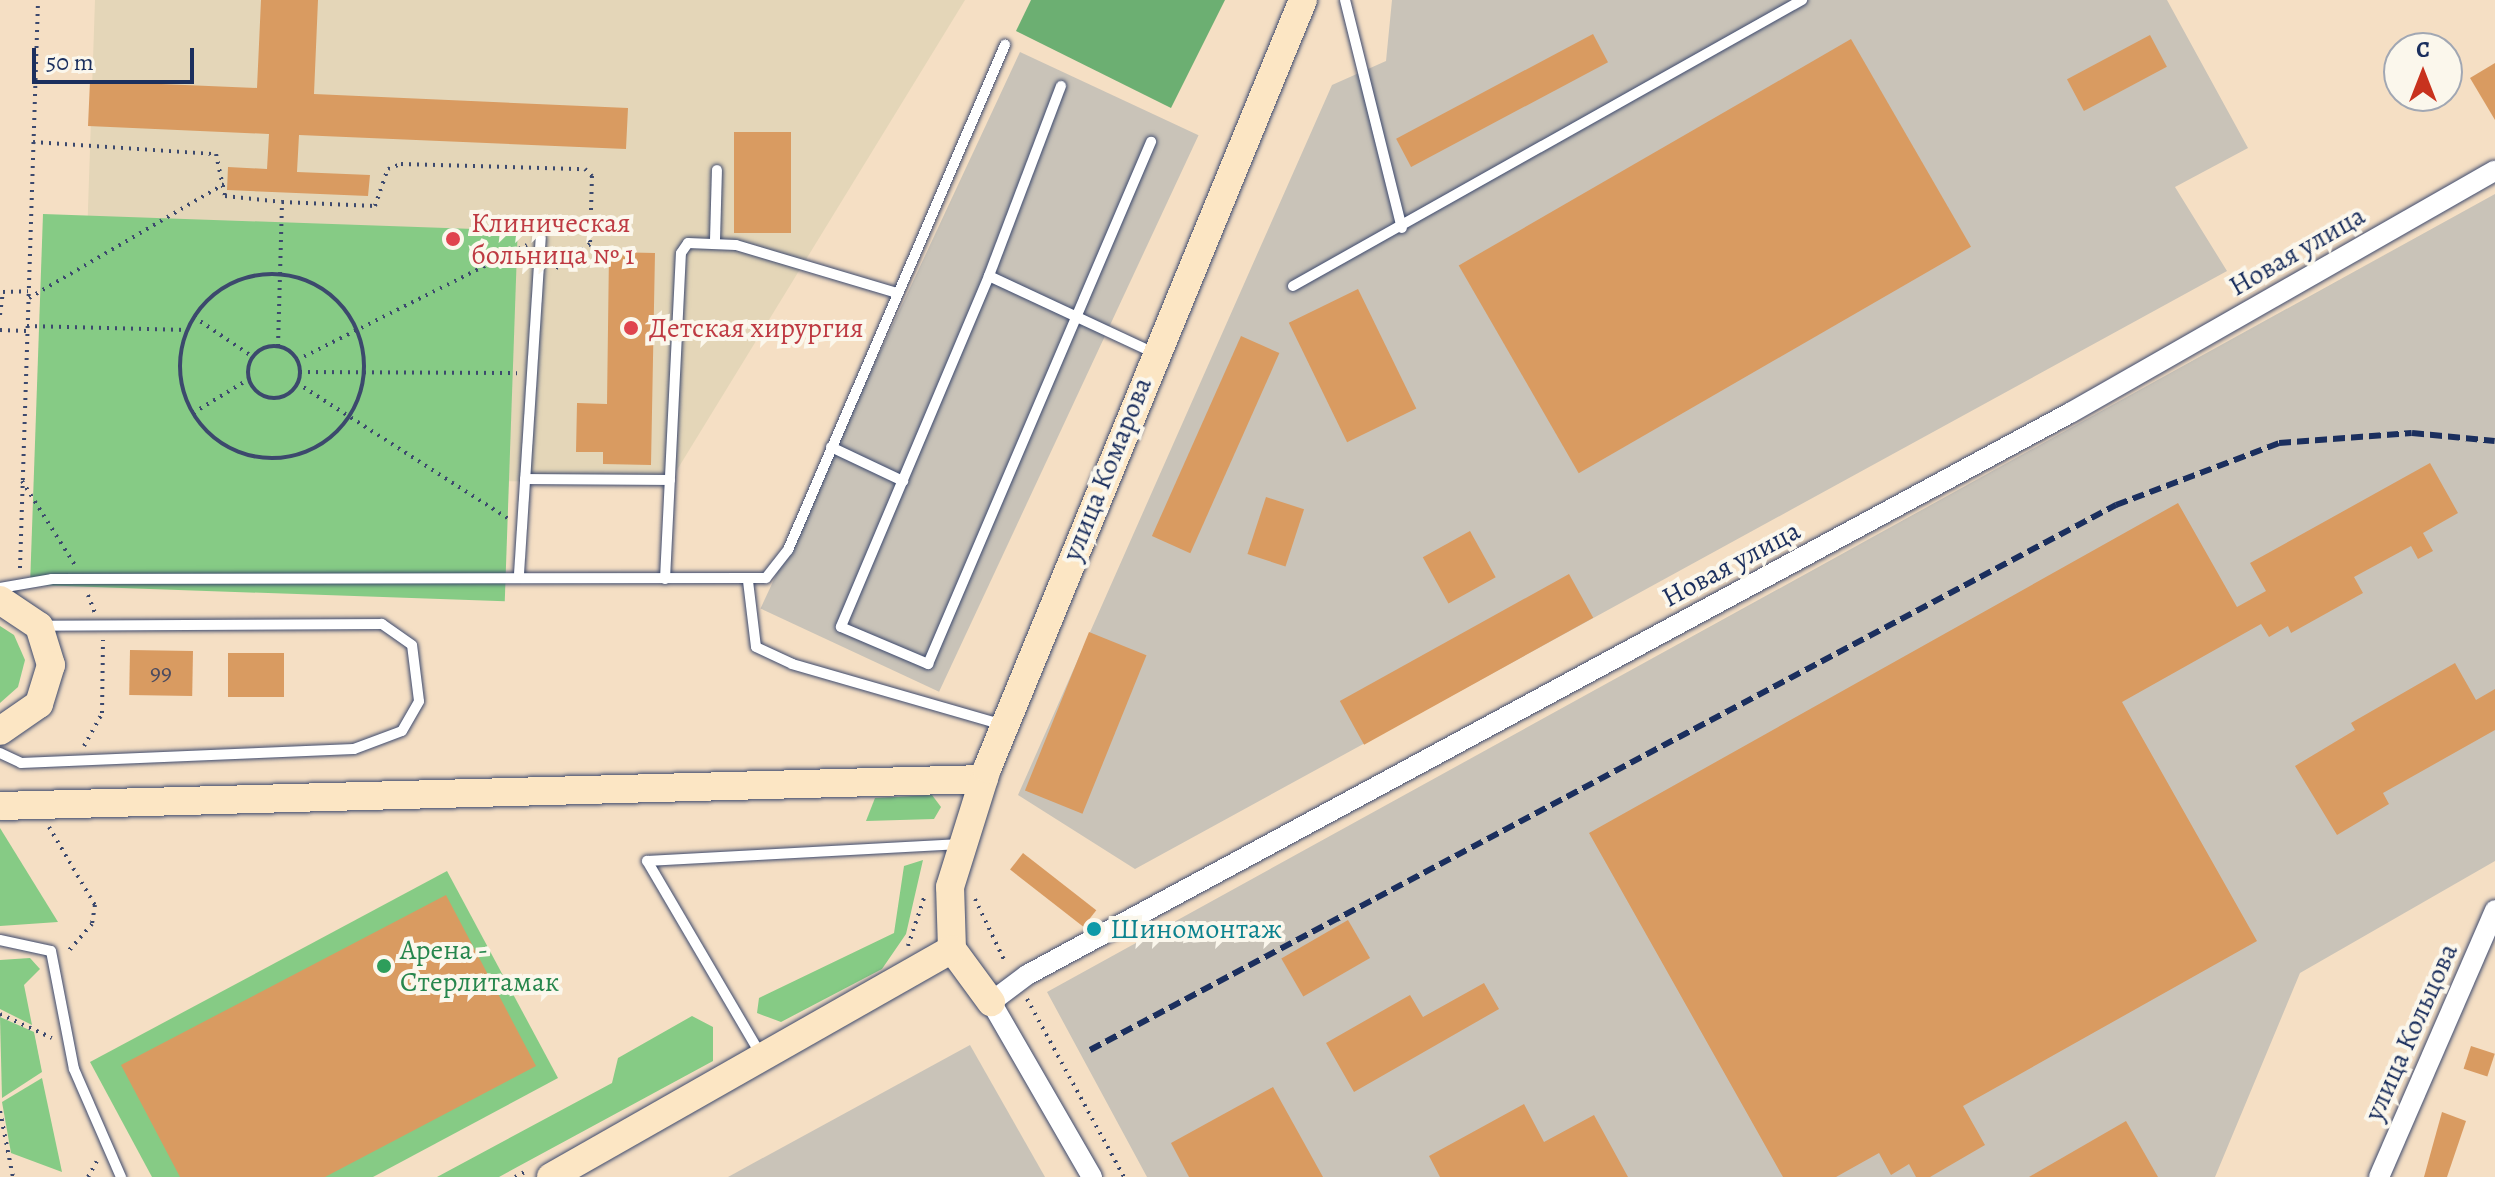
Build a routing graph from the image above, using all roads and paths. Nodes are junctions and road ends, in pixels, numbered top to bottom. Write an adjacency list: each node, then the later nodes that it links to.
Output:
1 (38, 0): 7 (path)
2 (1303, 0): 31 (street, улица Комарова)
3 (1345, 0): 13 (lane)
4 (1802, 0): 13 (lane)
5 (1005, 45): 20 (lane)
6 (1061, 86): 17 (lane)
7 (33, 142): 11 (path); 19 (path)
8 (1151, 142): 25 (lane)
9 (717, 170): 15 (lane)
10 (2495, 171): 66 (street, Новая улица)
11 (224, 184): 12 (path); 21 (path)
12 (282, 202): 16 (path); 22 (path)
13 (1402, 228): 18 (lane)
14 (541, 238): 22 (lane); 29 (path)
15 (715, 240): 20 (lane); 43 (lane)
16 (280, 275): 24 (path); 29 (path); 30 (path)
17 (989, 276): 25 (lane); 44 (lane)
18 (1293, 286)
19 (28, 291): 21 (path); 23 (path)
20 (897, 293): 41 (lane)
21 (28, 299): 26 (path)
22 (537, 299): 36 (lane)
23 (0, 315)
24 (194, 317): 28 (path); 32 (path)
25 (1074, 317): 31 (lane); 44 (lane)
26 (27, 329): 27 (path); 28 (path); 50 (path)
27 (0, 330)
28 (188, 330): 39 (path)
29 (356, 330): 33 (path); 35 (path)
30 (278, 346): 32 (path); 33 (path)
31 (1154, 353): 52 (street, улица Комарова)
32 (253, 357): 37 (path)
33 (297, 360): 34 (path)
34 (300, 372): 35 (path); 38 (path)
35 (364, 373): 36 (path); 40 (path)
36 (533, 374): 42 (lane)
37 (249, 379): 38 (path); 39 (path)
38 (297, 383): 40 (path)
39 (193, 413): 40 (path)
40 (349, 416): 45 (path)
41 (831, 447): 44 (lane); 48 (lane)
42 (525, 479): 43 (lane); 45 (lane)
43 (670, 480): 47 (lane)
44 (903, 481)
45 (522, 528): 46 (lane)
46 (519, 574): 47 (lane); 50 (lane)
47 (665, 579): 48 (lane)
48 (748, 581): 52 (lane)
49 (0, 588): 50 (lane)
50 (10, 591): 51 (street)
51 (39, 626): 53 (street); 54 (lane)
52 (1004, 725): 55 (street, улица Комарова)
53 (0, 731)
54 (0, 753)
55 (984, 779): 56 (street); 57 (street, улица Комарова)
56 (0, 806)
57 (961, 844): 62 (street, улица Комарова); 69 (lane)
58 (926, 889): 63 (path)
59 (95, 905): 64 (path)
60 (2495, 910): 77 (street, улица Кольцова)
61 (0, 940): 64 (lane)
62 (952, 949): 66 (street); 69 (street)
63 (904, 955)
64 (57, 964): 68 (lane)
65 (1026, 996): 76 (path)
66 (991, 1002): 75 (street)
67 (0, 1014): 68 (path)
68 (70, 1046): 73 (lane)
69 (764, 1061): 71 (street)
70 (0, 1111): 72 (path)
71 (546, 1170): 74 (path)
72 (13, 1177)
73 (121, 1177)
74 (515, 1177)
75 (1092, 1177)
76 (1124, 1177)
77 (2379, 1177)

